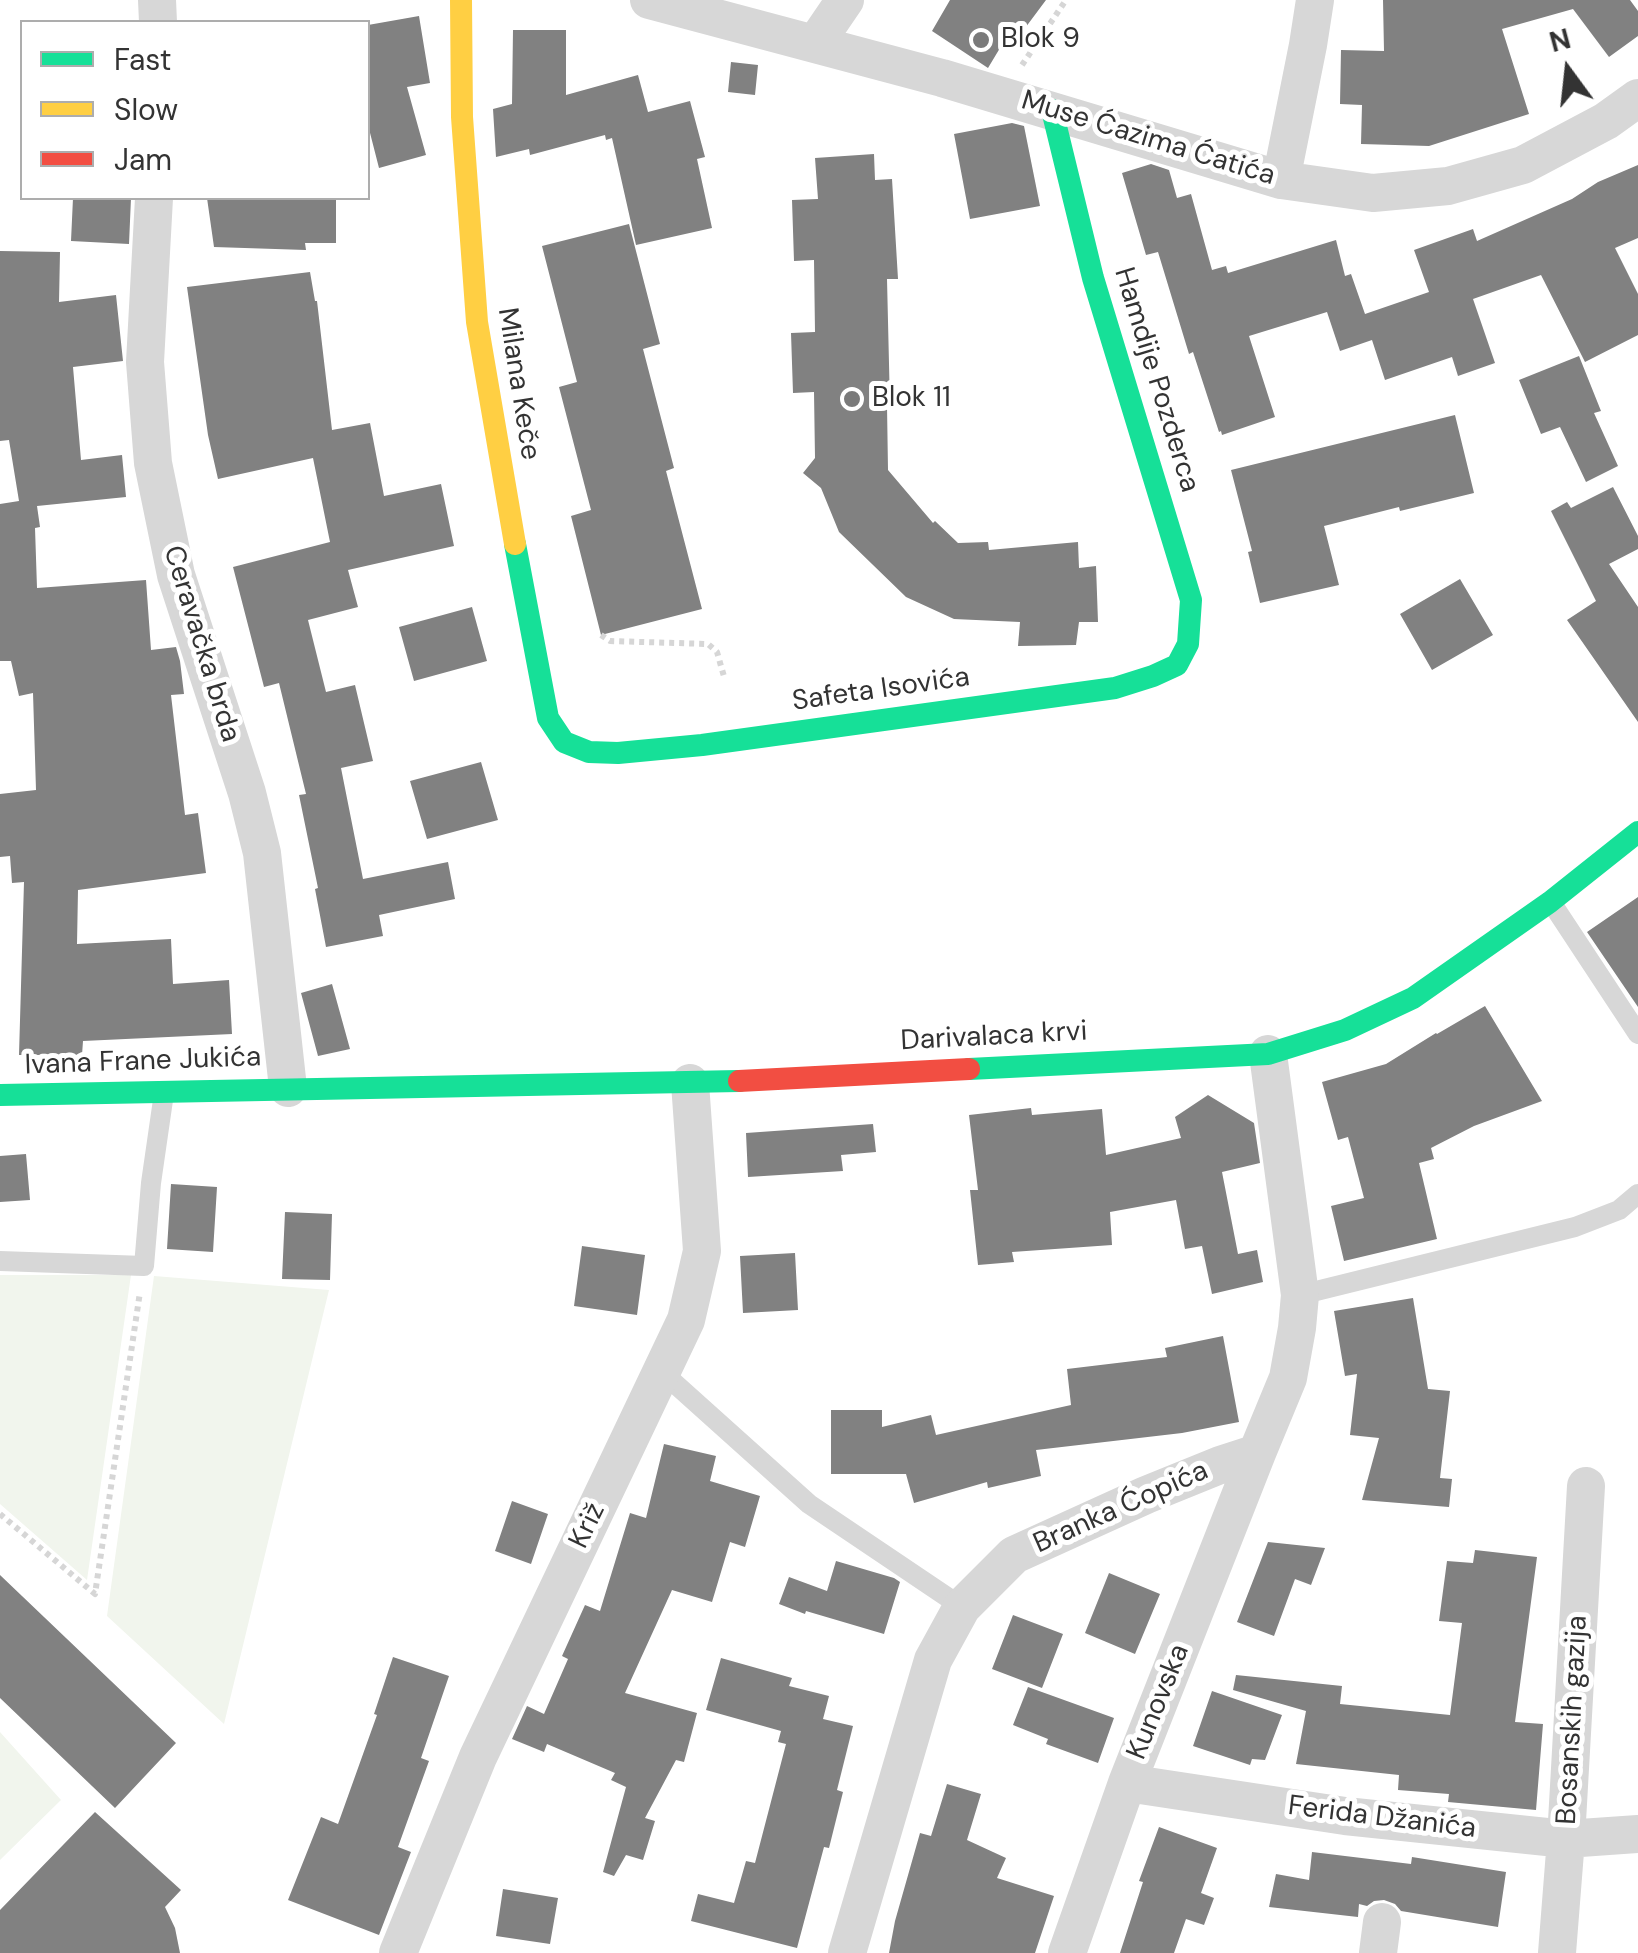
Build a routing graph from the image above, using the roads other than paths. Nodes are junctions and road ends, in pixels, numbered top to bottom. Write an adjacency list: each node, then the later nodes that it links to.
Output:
1 (460, 0): 11 (street, Milana Keče)
2 (654, 0): 5 (street, Muse Ćazima Ćatića)
3 (845, 0): 5 (street)
4 (1315, 0): 8 (street)
5 (815, 44): 7 (street, Muse Ćazima Ćatića)
6 (1638, 98): 8 (street, Muse Ćazima Ćatića)
7 (1052, 110): 8 (street, Muse Ćazima Ćatića); 10 (street, Hamdije Pozderca)
8 (1281, 180)
9 (154, 200): 17 (street, Ceravačka brda)
10 (1177, 665): 11 (street, Safeta Isovića)
11 (589, 752)
12 (1638, 832): 13 (street, Darivalaca krvi)
13 (1550, 902): 14 (lane); 15 (street, Darivalaca krvi)
14 (1638, 1034)
15 (1268, 1054): 16 (street, Darivalaca krvi); 22 (street)
16 (690, 1082): 17 (street, Darivalaca krvi); 23 (street, Križ)
17 (288, 1088): 18 (street, Ivana Frane Jukića)
18 (164, 1093): 19 (street, Ivana Frane Jukića); 21 (lane)
19 (0, 1095)
20 (1638, 1194): 22 (lane)
21 (0, 1261)
22 (1300, 1295): 24 (street)
23 (662, 1372): 26 (lane); 30 (street, Križ)
24 (1257, 1454): 26 (street, Branka Ćopića); 27 (street, Kunovska)
25 (1586, 1486): 29 (street, Bosanskih gazija)
26 (962, 1607): 31 (street, Branka Ćopića)
27 (1127, 1783): 29 (street, Ferida Džanića); 32 (street, Kunovska)
28 (1638, 1834): 29 (street, Ferida Džanića)
29 (1566, 1838): 33 (street, Bosanskih gazija)
30 (398, 1953)
31 (846, 1953)
32 (1067, 1953)
33 (1557, 1953)

